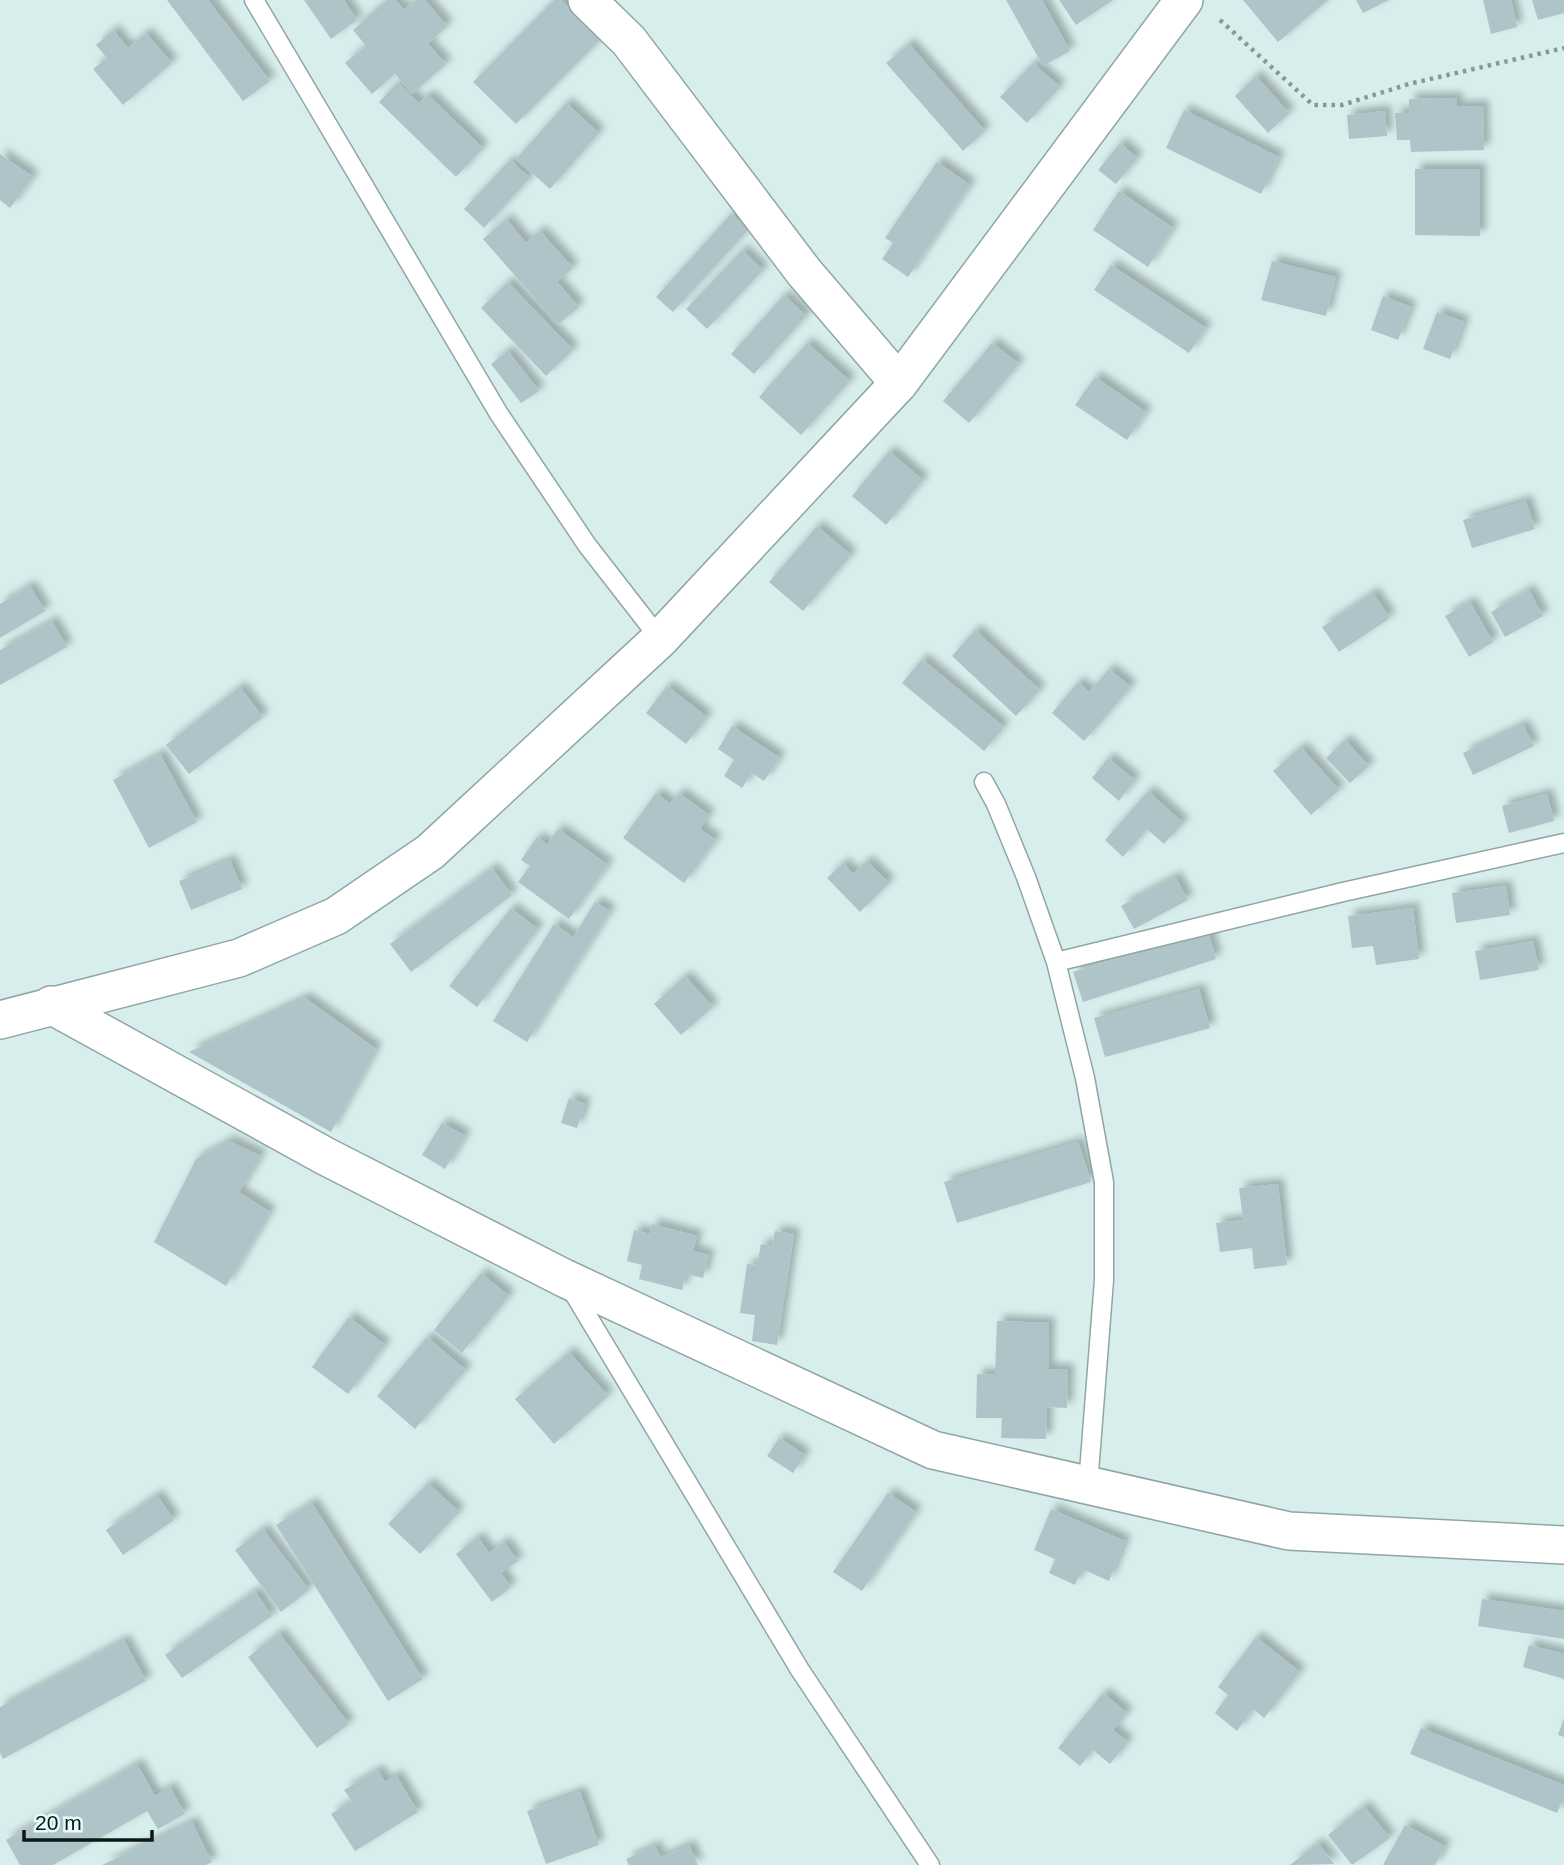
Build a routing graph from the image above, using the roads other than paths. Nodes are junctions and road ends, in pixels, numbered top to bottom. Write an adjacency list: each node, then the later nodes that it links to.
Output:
1 (254, 0): 5 (lane)
2 (587, 0): 4 (street)
3 (1184, 0): 4 (street)
4 (898, 383): 5 (street)
5 (660, 639): 9 (street)
6 (984, 782): 8 (lane)
7 (1564, 843): 8 (lane)
8 (1056, 962): 12 (lane)
9 (51, 1005): 10 (street); 11 (street)
10 (0, 1020)
11 (564, 1278): 12 (street); 14 (lane)
12 (1088, 1485): 13 (street)
13 (1564, 1545)
14 (930, 1865)

